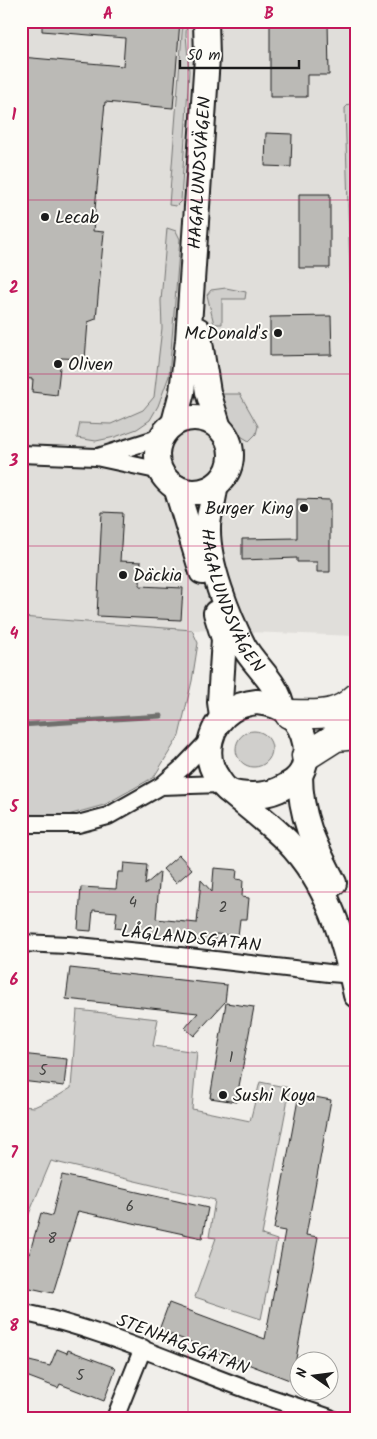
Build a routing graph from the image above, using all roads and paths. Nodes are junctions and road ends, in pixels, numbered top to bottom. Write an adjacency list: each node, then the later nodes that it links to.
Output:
1 (206, 21): 3 (street, HAGALUNDSVÄGEN)
2 (216, 21): 3 (street, HAGALUNDSVÄGEN)
3 (207, 58): 4 (street, HAGALUNDSVÄGEN)
4 (192, 286): 5 (street, HAGALUNDSVÄGEN); 6 (street, HAGALUNDSVÄGEN)
5 (218, 425): 6 (street); 10 (street)
6 (168, 430): 8 (street); 9 (street)
7 (21, 454): 8 (street)
8 (96, 457): 9 (street)
9 (168, 479): 10 (street); 13 (street, HAGALUNDSVÄGEN)
10 (215, 486): 12 (street, HAGALUNDSVÄGEN)
11 (356, 698): 12 (highway)
12 (286, 711): 13 (street); 16 (street, HAGALUNDSVÄGEN)
13 (222, 717): 15 (street)
14 (356, 735): 16 (highway)
15 (210, 739): 17 (street); 18 (street)
16 (303, 766): 18 (street); 20 (street, HAGALUNDSVÄGEN)
17 (161, 786): 18 (street); 19 (street)
18 (225, 787): 22 (street)
19 (21, 824)
20 (356, 938)
21 (21, 943): 22 (street, LÅGLANDSGATAN)
22 (354, 981)
23 (21, 1312): 24 (street, STENHAGSGATAN)
24 (143, 1348): 25 (street); 26 (street, STENHAGSGATAN)
25 (115, 1418)
26 (330, 1418)

